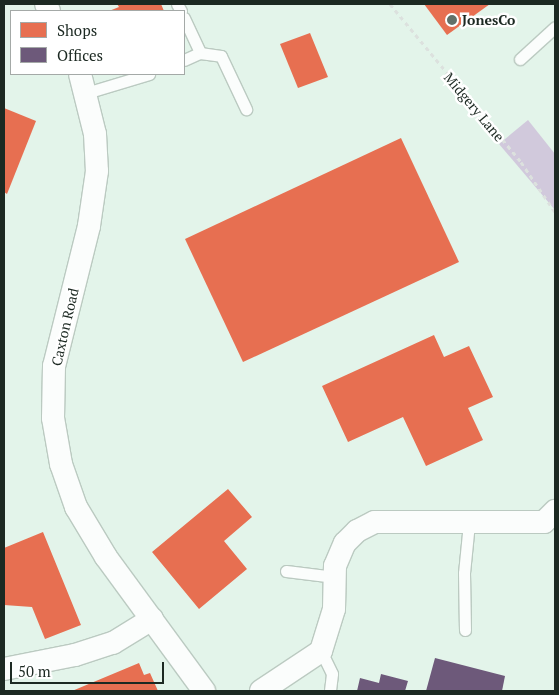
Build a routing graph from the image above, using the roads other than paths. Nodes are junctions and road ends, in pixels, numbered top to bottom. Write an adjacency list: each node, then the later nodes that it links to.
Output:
1 (185, 20): 3 (lane)
2 (555, 27): 4 (lane)
3 (200, 53): 5 (lane); 8 (lane)
4 (520, 59)
5 (185, 60)
6 (142, 75): 7 (lane)
7 (83, 84): 13 (street, Caxton Road)
8 (246, 109)
9 (555, 510): 10 (street)
10 (469, 523): 12 (street); 14 (lane)
11 (286, 571): 12 (lane)
12 (335, 578): 15 (street)
13 (152, 619): 16 (street); 17 (street, Caxton Road)
14 (465, 630)
15 (322, 651): 18 (street); 19 (lane)
16 (4, 669)
17 (204, 691)
18 (261, 691)
19 (330, 691)

